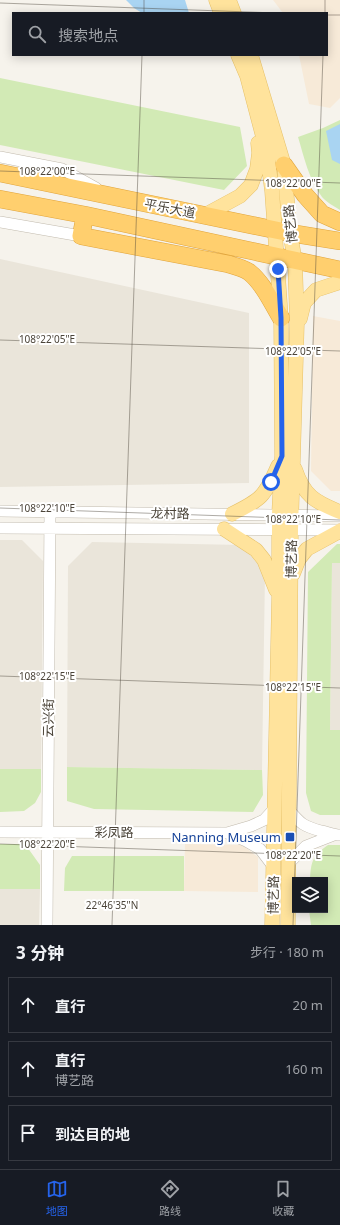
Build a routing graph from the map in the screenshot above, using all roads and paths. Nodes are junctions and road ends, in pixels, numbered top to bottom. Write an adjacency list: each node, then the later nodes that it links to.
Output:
1 (216, 0): 3 (main road)
2 (229, 0): 4 (main road)
3 (221, 12)
4 (234, 12)
5 (238, 56): 7 (main road, 博艺路)
6 (251, 56): 9 (main road, 博艺路)
7 (255, 107): 13 (main road); 17 (main road, 博艺路)
8 (0, 157): 11 (street)
9 (284, 164): 16 (highway); 17 (main road, 博艺路)
10 (0, 173): 11 (highway, 平乐大道)
11 (108, 196): 13 (highway, 平乐大道)
12 (0, 199): 14 (highway)
13 (205, 214): 17 (highway, 平乐大道)
14 (85, 215): 18 (highway); 20 (highway)
15 (0, 222): 18 (street)
16 (340, 222)
17 (283, 231): 19 (highway, 平乐大道); 20 (main road, 博艺路); 21 (main road, 博艺路)
18 (81, 236): 24 (highway)
19 (340, 241)
20 (278, 257): 21 (highway); 24 (main road, 博艺路)
21 (295, 261): 22 (highway); 25 (main road, 博艺路)
22 (340, 270)
23 (340, 282): 25 (main road)
24 (281, 318): 26 (main road, 博艺路)
25 (297, 329): 26 (main road, 博艺路)
26 (287, 459): 29 (main road); 30 (main road); 31 (main road, 博艺路)
27 (0, 511): 28 (street, 龙村路)
28 (50, 511): 30 (street, 龙村路); 34 (street, 云兴街)
29 (340, 512)
30 (232, 514): 31 (street, 龙村路)
31 (285, 514): 32 (street, 龙村路); 36 (main road, 博艺路)
32 (340, 516)
33 (0, 528): 34 (street, 龙村路)
34 (49, 528): 35 (street, 龙村路); 43 (street, 云兴街)
35 (224, 529): 36 (street, 龙村路); 39 (main road)
36 (285, 529): 37 (street, 龙村路); 38 (main road, 博艺路); 39 (main road, 博艺路)
37 (340, 530): 38 (main road)
38 (291, 580): 41 (main road, 博艺路)
39 (279, 598): 40 (main road, 博艺路)
40 (274, 810): 44 (street, 彩凤路); 47 (main road, 博艺路)
41 (289, 810): 45 (street); 46 (main road, 博艺路)
42 (0, 832): 43 (street, 彩凤路)
43 (47, 832): 44 (street, 彩凤路); 48 (street, 云兴街)
44 (227, 833): 47 (street, 彩凤路)
45 (337, 835): 46 (street)
46 (288, 864): 50 (main road, 博艺路)
47 (273, 866): 49 (main road, 博艺路)
48 (46, 925)
49 (272, 925)
50 (288, 925)

